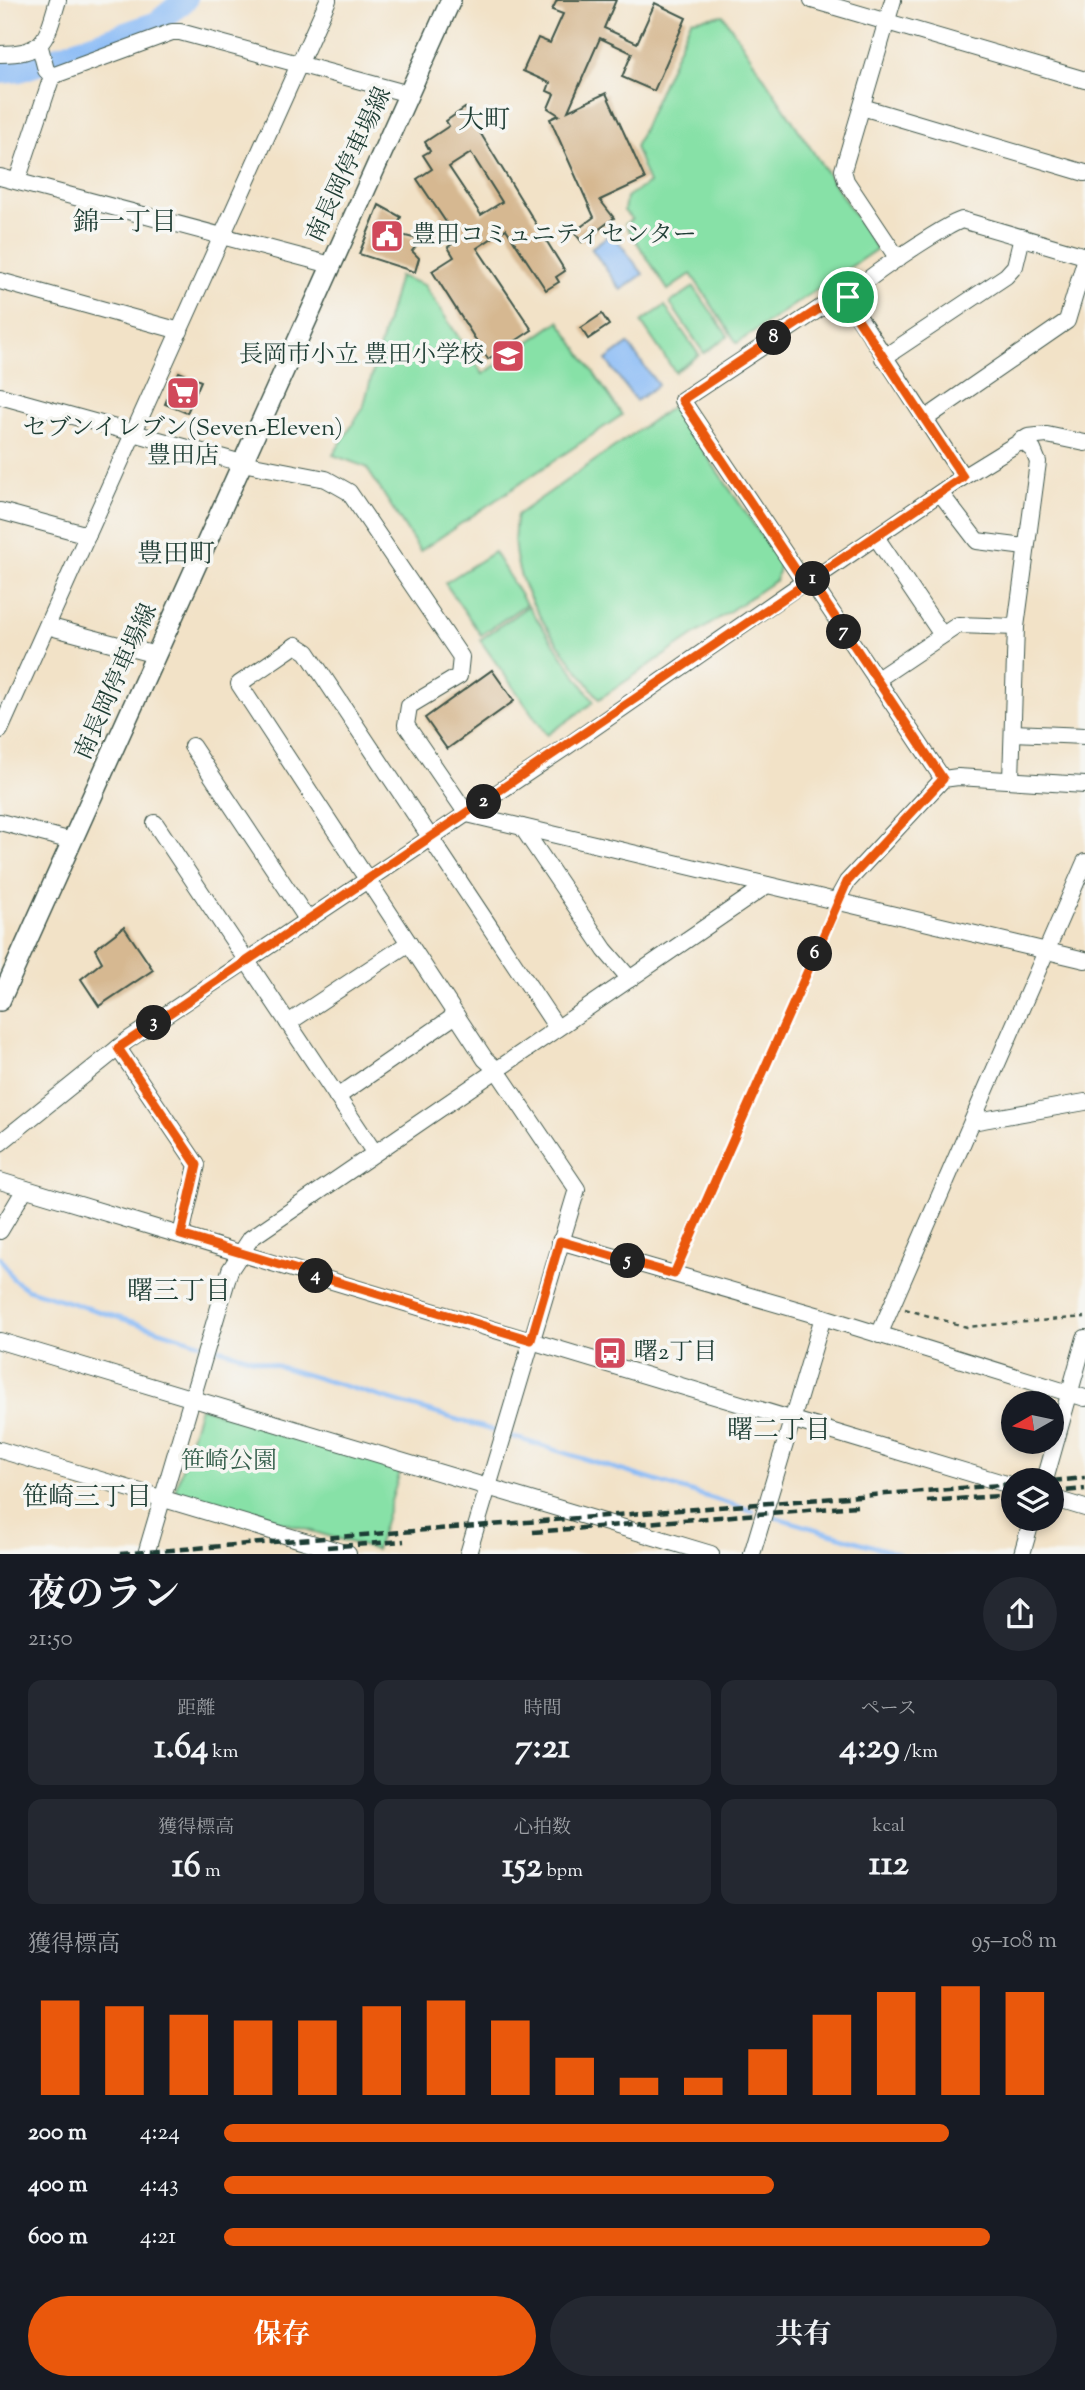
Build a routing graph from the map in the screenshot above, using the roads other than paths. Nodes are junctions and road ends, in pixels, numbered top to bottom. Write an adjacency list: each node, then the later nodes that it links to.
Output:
1 (58, 0): 7 (street)
2 (328, 0): 9 (street)
3 (450, 0): 12 (main road, 南長岡停車場線)
4 (812, 0): 6 (street)
5 (893, 0): 6 (street)
6 (887, 22): 11 (street); 13 (street)
7 (41, 50): 8 (street); 10 (street)
8 (0, 54)
9 (300, 64): 10 (street); 12 (street); 17 (street)
10 (49, 73): 16 (street)
11 (1085, 80)
12 (410, 94): 21 (main road, 南長岡停車場線)
13 (862, 107): 14 (street); 20 (street)
14 (1085, 173)
15 (0, 177): 16 (street)
16 (17, 181): 17 (street)
17 (223, 236): 21 (street); 24 (street)
18 (1022, 237): 19 (street); 20 (street); 25 (street)
19 (1085, 258): 27 (street)
20 (898, 259): 23 (street)
21 (331, 265): 31 (main road, 南長岡停車場線)
22 (0, 282): 24 (street)
23 (848, 297): 25 (street); 38 (street)
24 (180, 331): 28 (street)
25 (883, 358): 27 (street)
26 (0, 396): 28 (street)
27 (925, 419): 32 (street)
28 (135, 433): 31 (street); 35 (street)
29 (1021, 440): 30 (street); 32 (street); 37 (street)
30 (1085, 443)
31 (242, 463): 42 (main road, 南長岡停車場線); 51 (street)
32 (963, 477): 33 (street)
33 (941, 494): 36 (street); 37 (street)
34 (0, 511): 35 (street)
35 (88, 535): 39 (street)
36 (876, 537): 38 (street); 41 (street)
37 (1024, 547): 40 (street)
38 (807, 582): 43 (street); 51 (street)
39 (47, 626): 42 (street); 44 (street)
40 (1016, 628): 41 (street); 45 (street)
41 (942, 635): 43 (street)
42 (156, 655): 56 (main road, 南長岡停車場線)
43 (876, 680): 48 (street)
44 (1, 726)
45 (1013, 733): 46 (street); 49 (street)
46 (1085, 736)
47 (192, 746): 61 (street)
48 (943, 779): 49 (street); 60 (street)
49 (1011, 779): 50 (street)
50 (1085, 785)
51 (467, 814): 54 (street); 55 (street)
52 (0, 822): 56 (street)
53 (155, 823): 65 (street)
54 (522, 827): 59 (street); 66 (street)
55 (431, 837): 58 (street); 58 (street); 70 (street)
56 (72, 841): 67 (main road, 南長岡停車場線)
57 (1085, 862): 63 (street)
58 (366, 879): 61 (street); 62 (street)
59 (767, 885): 60 (street); 66 (street)
60 (837, 900): 63 (street)
61 (307, 919): 65 (street)
62 (409, 943): 68 (street); 69 (street)
63 (1047, 951): 64 (street); 75 (street)
64 (1085, 960)
65 (246, 961): 69 (street); 71 (street)
66 (630, 979): 70 (street)
67 (0, 1001)
68 (456, 1015): 72 (street); 73 (street)
69 (288, 1023): 73 (street)
70 (557, 1028): 72 (street)
71 (118, 1048): 76 (street); 81 (street)
72 (496, 1069): 77 (street); 82 (street)
73 (337, 1097): 77 (street)
74 (1085, 1102): 75 (street)
75 (972, 1122): 85 (street)
76 (0, 1143)
77 (374, 1152): 83 (street)
78 (0, 1181): 79 (street)
79 (25, 1189): 80 (street); 81 (street)
80 (0, 1231)
81 (181, 1235): 83 (street)
82 (560, 1241): 84 (street); 87 (street)
83 (240, 1253): 87 (street); 90 (street)
84 (822, 1317): 85 (street); 91 (street)
85 (879, 1335): 89 (street)
86 (1085, 1338): 89 (street)
87 (531, 1340): 91 (street); 95 (street)
88 (0, 1341): 90 (street)
89 (1077, 1396): 93 (street)
90 (193, 1399): 95 (street); 96 (street)
91 (793, 1419): 94 (street); 104 (street)
92 (0, 1450): 96 (street)
93 (1050, 1468)
94 (1001, 1482)
95 (487, 1489): 102 (street); 103 (street)
96 (163, 1498): 100 (street); 101 (street)
97 (1064, 1502): 98 (street)
98 (1085, 1508)
99 (1028, 1531): 105 (street)
100 (146, 1553)
101 (348, 1553)
102 (468, 1553)
103 (711, 1553)
104 (752, 1553)
105 (1021, 1553)

